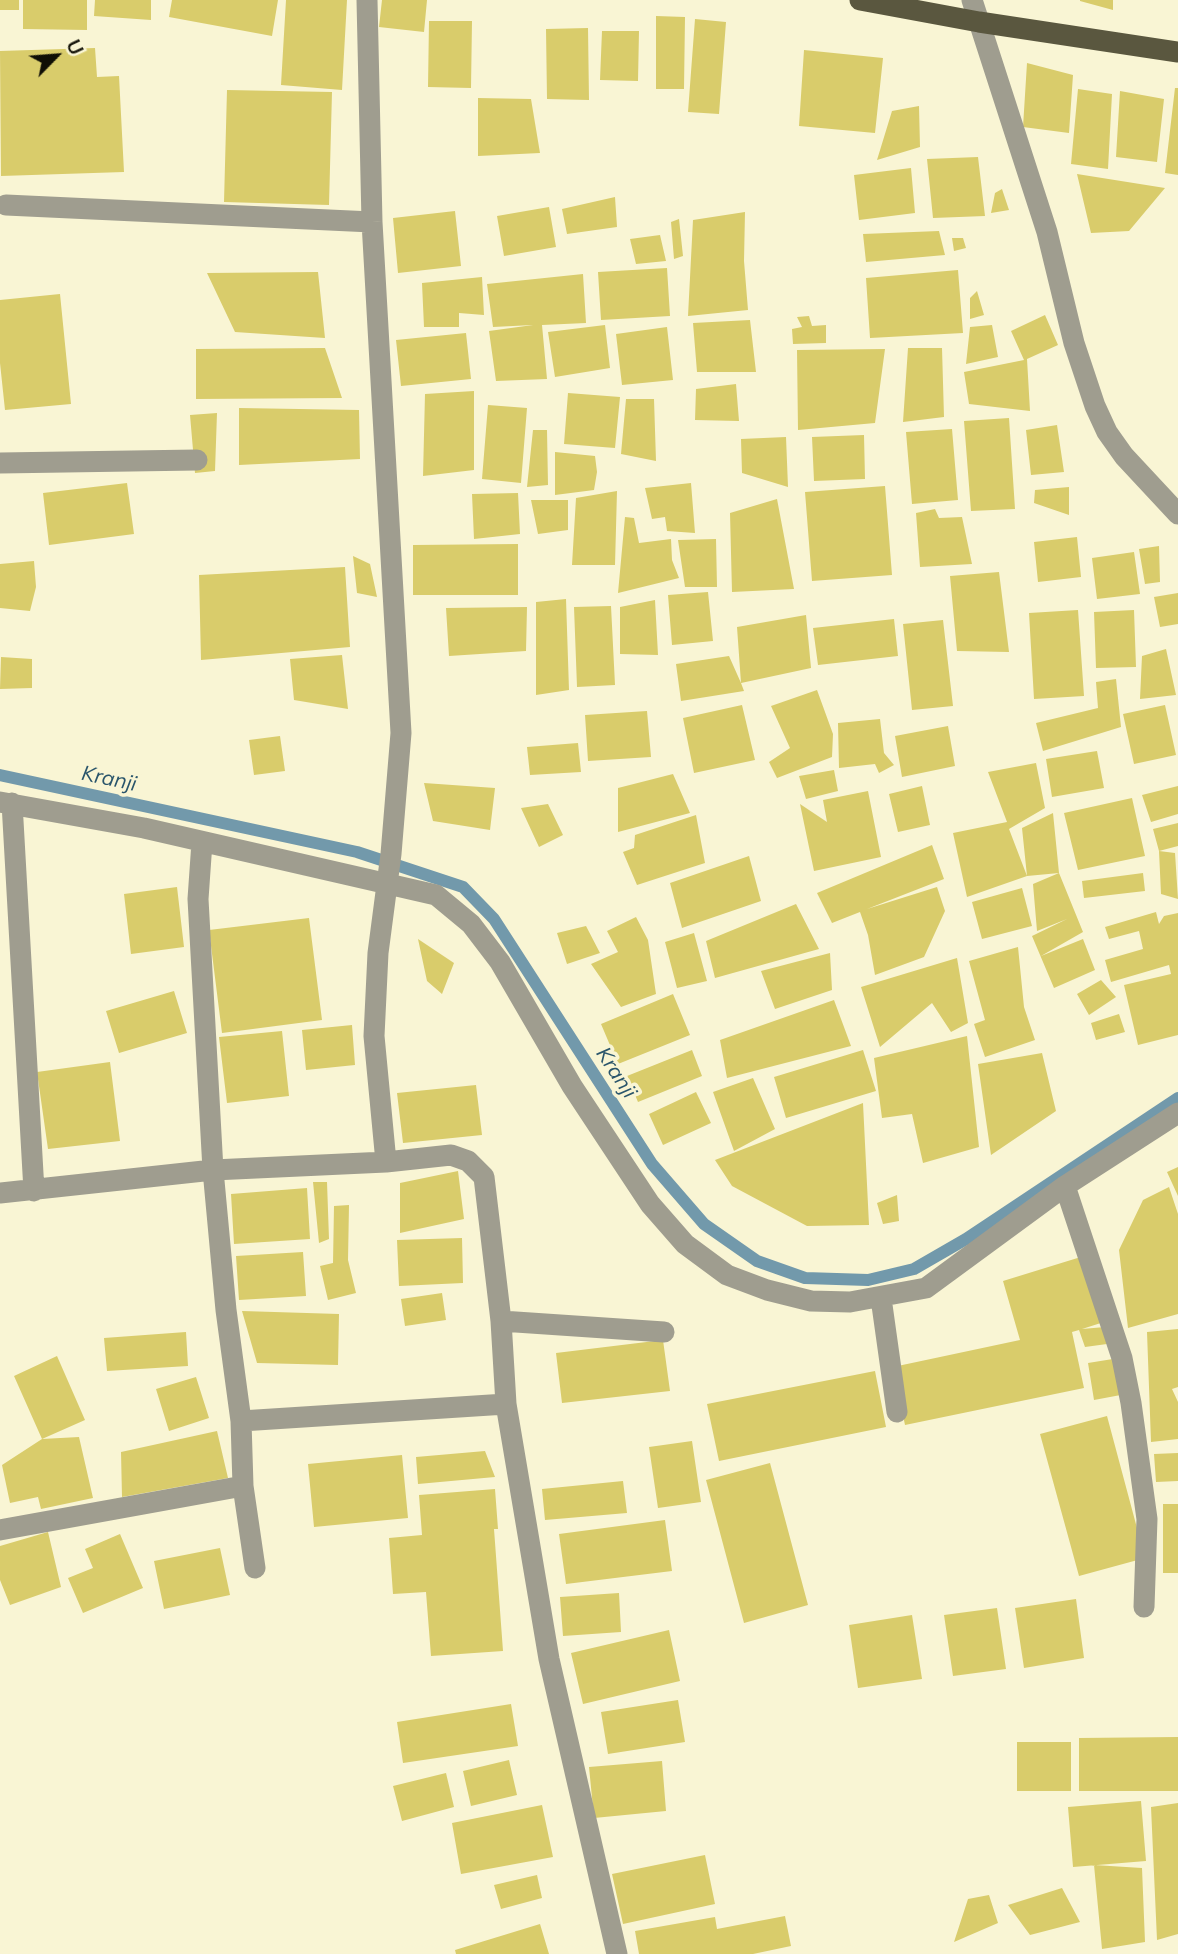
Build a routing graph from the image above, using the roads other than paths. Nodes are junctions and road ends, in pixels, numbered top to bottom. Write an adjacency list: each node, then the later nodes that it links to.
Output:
1 (367, 0): 7 (street)
2 (860, 0): 4 (main road)
3 (972, 0): 4 (street)
4 (979, 22): 5 (main road); 10 (street)
5 (1178, 52)
6 (6, 205): 7 (street)
7 (372, 222): 13 (street)
8 (197, 460): 9 (street)
9 (0, 463)
10 (1178, 514)
11 (6, 802): 12 (street); 14 (street)
12 (202, 842): 13 (street); 17 (street)
13 (387, 882): 16 (street); 21 (street)
14 (10, 936): 19 (street)
15 (1178, 1113): 18 (street)
16 (387, 1162): 17 (street); 22 (street)
17 (213, 1170): 19 (street); 26 (street)
18 (1065, 1186): 21 (street); 30 (street)
19 (34, 1191): 20 (street)
20 (0, 1193)
21 (881, 1298): 25 (street)
22 (501, 1321): 23 (street); 24 (street)
23 (664, 1332)
24 (506, 1404): 26 (street); 31 (street)
25 (897, 1412)
26 (241, 1421): 27 (street)
27 (243, 1486): 28 (street); 29 (street)
28 (0, 1530)
29 (255, 1567)
30 (1144, 1607)
31 (617, 1954)

